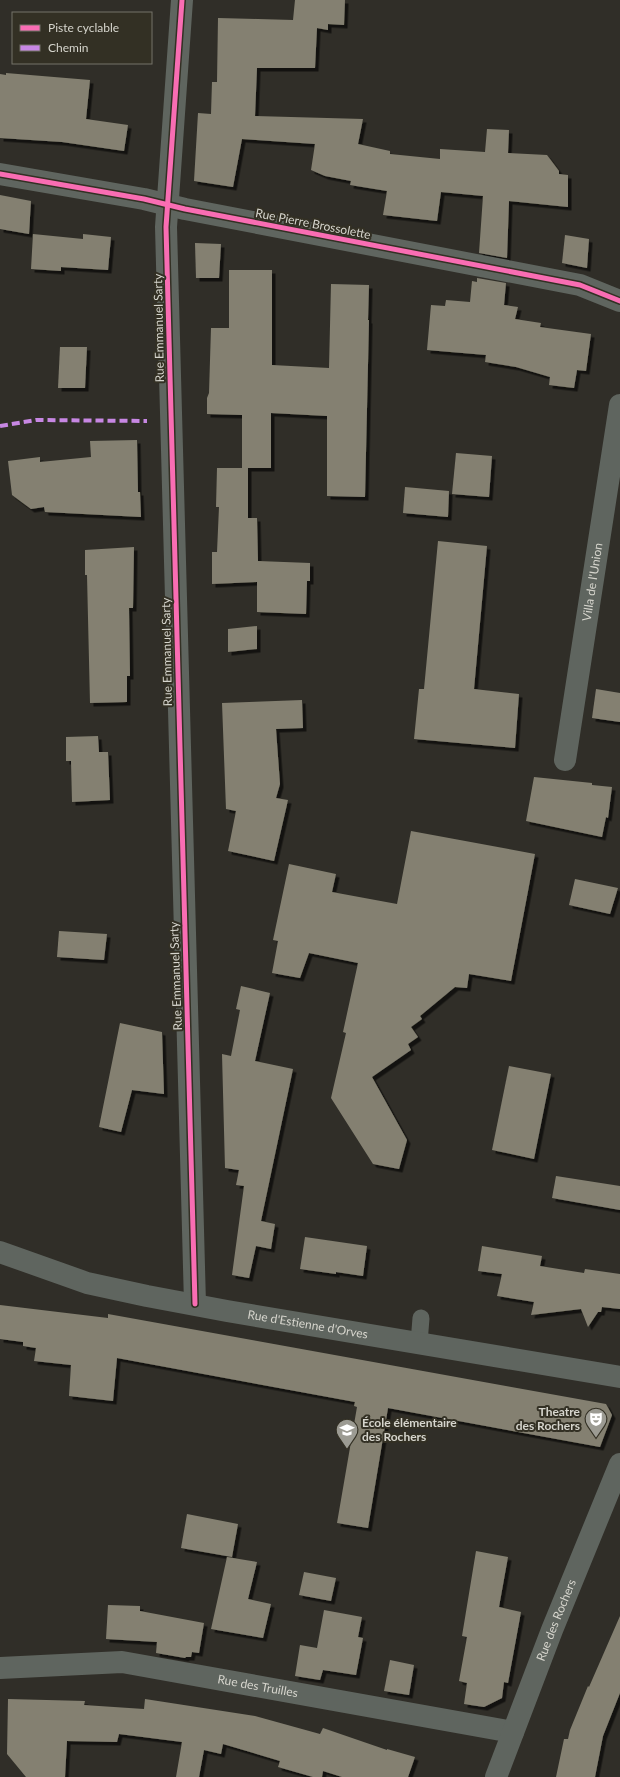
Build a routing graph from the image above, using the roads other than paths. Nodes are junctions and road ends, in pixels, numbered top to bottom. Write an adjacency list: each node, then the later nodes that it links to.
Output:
1 (182, 0): 3 (street, Rue Emmanuel Sarty)
2 (0, 174): 3 (street, Rue Pierre Brossolette)
3 (167, 205): 4 (street, Rue Pierre Brossolette); 8 (street, Rue Emmanuel Sarty)
4 (620, 301)
5 (620, 405): 6 (street, Villa de l'Union)
6 (565, 760)
7 (0, 1252): 8 (street, Rue d'Estienne d'Orves)
8 (195, 1304): 10 (street, Rue d'Estienne d'Orves)
9 (421, 1318): 10 (lane)
10 (419, 1343): 11 (street, Rue d'Estienne d'Orves)
11 (620, 1377)
12 (620, 1464): 14 (street, Rue des Rochers)
13 (0, 1668): 14 (street, Rue des Truilles)
14 (513, 1732): 15 (street, Rue des Rochers)
15 (496, 1777)

